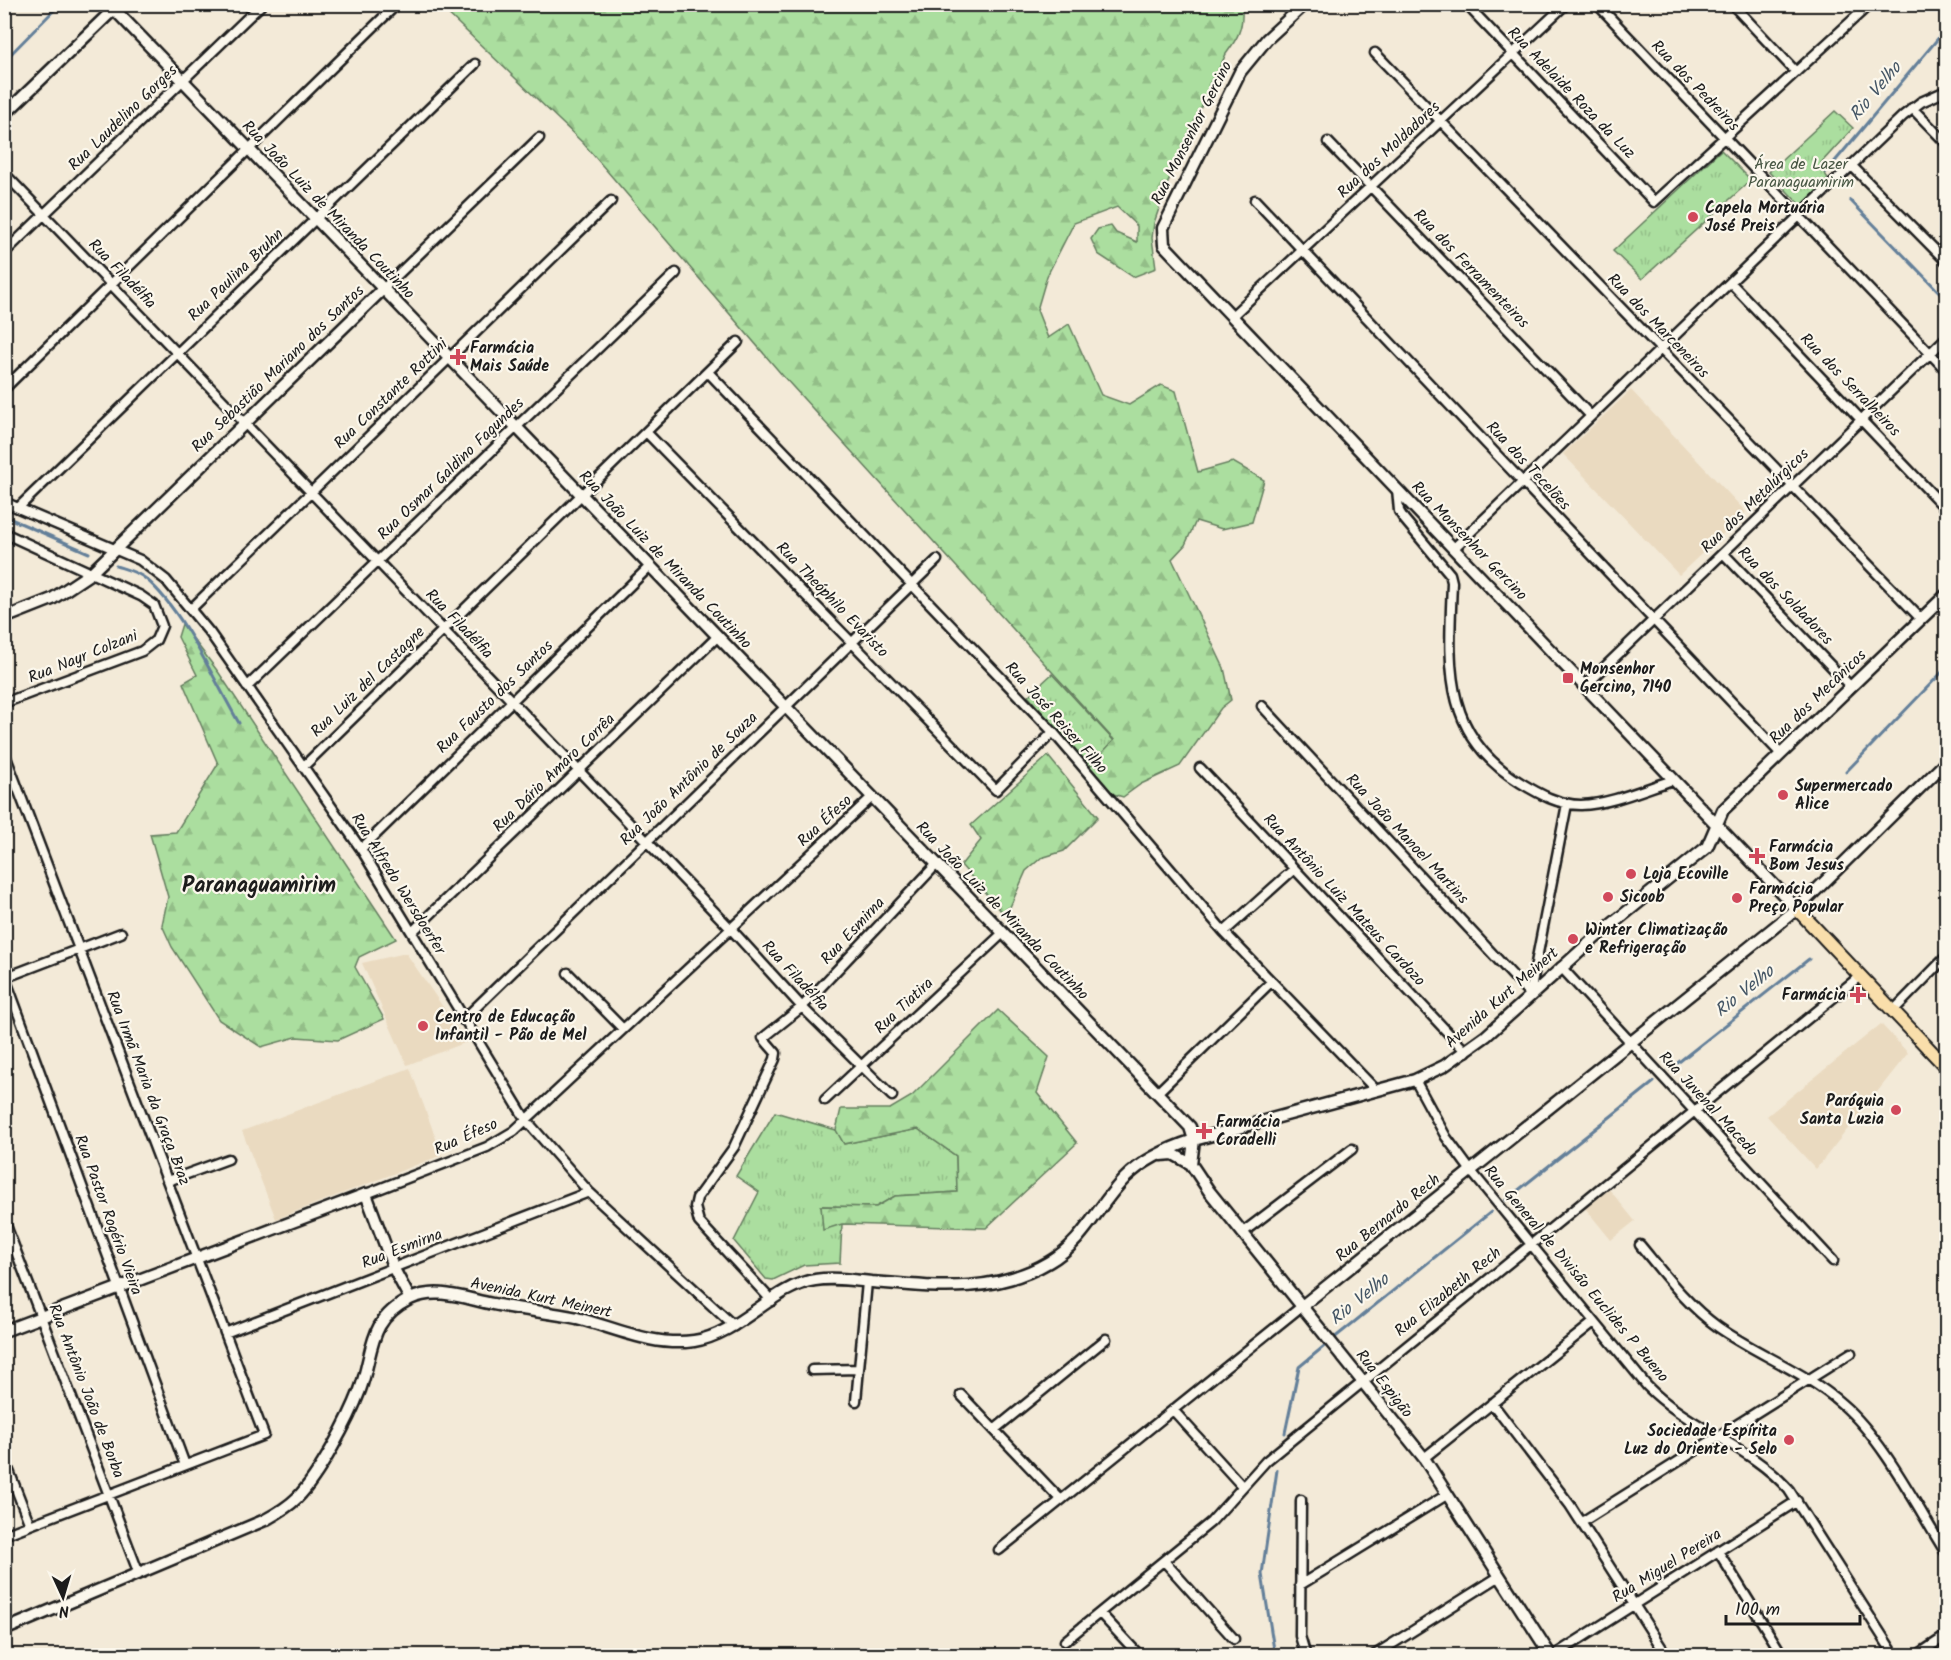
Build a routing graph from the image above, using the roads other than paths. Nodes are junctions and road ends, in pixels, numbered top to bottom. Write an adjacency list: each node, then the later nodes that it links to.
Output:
1 (262, 4): 14 (street, Rua Laudelino Gorges)
2 (398, 4): 23 (street)
3 (1305, 4): 39 (main road, Rua Monsenhor Gercino)
4 (1466, 4): 11 (street, Rua Adelaide Roza da Luz)
5 (1566, 4): 11 (street, Rua dos Moldadores)
6 (1597, 4): 20 (street, Rua dos Pedreiros)
7 (1731, 4): 13 (street)
8 (1869, 5): 13 (street)
9 (114, 6): 14 (main road, Rua João Luiz de Miranda Coutinho); 17 (main road)
10 (1375, 53): 18 (street, Rua dos Marceneiros)
11 (1513, 54): 18 (street, Rua dos Moldadores); 20 (street, Rua Adelaide Roza da Luz)
12 (475, 64): 31 (street, Rua Paulina Bruhn)
13 (1797, 72): 20 (street)
14 (183, 81): 23 (main road, Rua João Luiz de Miranda Coutinho); 29 (street, Rua Laudelino Gorges)
15 (1947, 91): 16 (street)
16 (1912, 108): 22 (street); 24 (street)
17 (4, 115)
18 (1441, 122): 26 (street, Rua dos Moldadores); 42 (street, Rua dos Marceneiros)
19 (539, 138): 38 (street, Rua Sebastião Mariano dos Santos)
20 (1725, 138): 30 (street, Rua dos Pedreiros)
21 (1328, 142): 26 (street, Rua dos Ferramenteiros)
22 (1947, 143)
23 (249, 149): 31 (main road, Rua João Luiz de Miranda Coutinho); 37 (street)
24 (1852, 166): 30 (street); 34 (street)
25 (4, 173): 29 (street, Rua Filadélfia)
26 (1371, 187): 32 (street, Rua dos Moldadores); 49 (street, Rua dos Ferramenteiros)
27 (1255, 200): 32 (street, Rua dos Tecelões)
28 (611, 201): 45 (street, Rua Constante Rottini)
29 (45, 215): 33 (street, Rua Laudelino Gorges); 37 (street, Rua Filadélfia)
30 (1800, 217): 36 (street); 44 (street, Rua dos Pedreiros)
31 (316, 219): 38 (main road, Rua João Luiz de Miranda Coutinho); 43 (street, Rua Paulina Bruhn)
32 (1303, 250): 39 (street, Rua dos Moldadores); 54 (street, Rua dos Tecelões)
33 (4, 253)
34 (1947, 261)
35 (676, 273): 52 (street, Rua Osmar Galdino Fagundes)
36 (1731, 283): 42 (street); 50 (street, Rua dos Serralheiros)
37 (111, 284): 43 (street, Rua Filadélfia); 48 (street)
38 (383, 289): 45 (main road, Rua João Luiz de Miranda Coutinho); 51 (main road, Rua Sebastião Mariano dos Santos)
39 (1232, 316): 56 (main road, Rua Monsenhor Gercino)
40 (1947, 338): 44 (street, Rua dos Metalúrgicos)
41 (738, 342): 47 (street, Rua Luiz del Castagne)
42 (1661, 350): 49 (street); 55 (street, Rua dos Marceneiros)
43 (178, 353): 51 (street, Rua Filadélfia); 60 (street, Rua Paulina Bruhn)
44 (1930, 353): 46 (street, Rua dos Pedreiros); 50 (street, Rua dos Metalúrgicos)
45 (450, 358): 52 (main road, Rua João Luiz de Miranda Coutinho); 57 (street, Rua Constante Rottini)
46 (1947, 370)
47 (708, 372): 53 (street, Rua Luiz del Castagne); 70 (street, Rua José Reiser Filho)
48 (4, 388)
49 (1591, 416): 54 (street)
50 (1862, 420): 55 (street, Rua dos Metalúrgicos); 61 (street, Rua dos Serralheiros)
51 (245, 423): 57 (street, Rua Filadélfia); 63 (main road, Rua Sebastião Mariano dos Santos)
52 (516, 427): 58 (main road, Rua João Luiz de Miranda Coutinho); 67 (street, Rua Osmar Galdino Fagundes)
53 (646, 432): 58 (street, Rua Luiz del Castagne); 78 (street, Rua Theóphilo Evaristo)
54 (1523, 482): 64 (street); 75 (street, Rua dos Tecelões)
55 (1792, 486): 65 (street, Rua dos Metalúrgicos); 74 (street, Rua dos Marceneiros)
56 (1397, 489): 64 (main road, Rua Monsenhor Gercino); 95 (street)
57 (311, 492): 67 (street, Rua Filadélfia); 72 (street, Rua Constante Rottini)
58 (582, 495): 68 (main road, Rua João Luiz de Miranda Coutinho); 76 (street, Rua Luiz del Castagne)
59 (4, 502): 60 (street, Rua Alfredo Wersdoerfer)
60 (18, 508): 63 (street, Rua Alfredo Wersdoerfer)
61 (1947, 509)
62 (4, 533): 69 (street)
63 (116, 549): 69 (main road, Rua Sebastião Mariano dos Santos); 72 (street, Rua Alfredo Wersdoerfer)
64 (1453, 549): 81 (main road, Rua Monsenhor Gercino)
65 (1723, 553): 75 (street, Rua dos Metalúrgicos); 79 (street, Rua dos Soldadores)
66 (937, 560): 70 (street, Rua João Antônio de Souza)
67 (378, 561): 76 (street, Rua Filadélfia); 80 (street, Rua Osmar Galdino Fagundes)
68 (650, 566): 77 (main road, Rua João Luiz de Miranda Coutinho); 82 (street, Rua Fausto dos Santos)
69 (91, 573): 73 (main road, Rua Sebastião Mariano dos Santos); 83 (street, Rua Nayr Colzani)
70 (911, 584): 78 (street, Rua João Antônio de Souza); 86 (street, Rua José Reiser Filho)
71 (1947, 595): 74 (main road, Rua dos Mecânicos)
72 (191, 609): 80 (street, Rua Alfredo Wersdoerfer)
73 (4, 618)
74 (1921, 619): 79 (main road, Rua dos Mecânicos)
75 (1653, 620): 81 (street, Rua dos Metalúrgicos); 88 (street, Rua dos Tecelões)
76 (444, 630): 82 (street, Rua Filadélfia); 90 (street, Rua Luiz del Castagne)
77 (718, 636): 85 (main road, Rua João Luiz de Miranda Coutinho); 92 (street, Rua Dário Amaro Corrêa)
78 (852, 642): 85 (street, Rua João Antônio de Souza); 86 (street, Rua Theóphilo Evaristo)
79 (1850, 686): 88 (main road, Rua dos Mecânicos)
80 (247, 687): 90 (street, Rua Alfredo Wersdoerfer)
81 (1584, 687): 93 (main road, Rua Monsenhor Gercino)
82 (512, 701): 92 (street, Rua Filadélfia); 98 (street, Rua Fausto dos Santos)
83 (4, 703)
84 (1262, 706): 114 (street, Rua João Manoel Martins)
85 (785, 707): 94 (main road, Rua João Luiz de Miranda Coutinho); 97 (street, Rua João Antônio de Souza)
86 (1053, 732): 104 (street, Rua José Reiser Filho)
87 (4, 752): 107 (street, Rua Irmã Maria da Graça Braz)
88 (1780, 753): 96 (main road, Rua dos Mecânicos)
89 (1947, 762): 101 (main road, Rua Bernardo Rech)
90 (303, 767): 98 (street, Rua Alfredo Wersdoerfer)
91 (1200, 768): 100 (street, Rua Antônio Luiz Mateus Cardozo)
92 (579, 770): 97 (street, Rua Filadélfia); 103 (street, Rua Dário Amaro Corrêa)
93 (1673, 780): 95 (street); 96 (main road, Rua Monsenhor Gercino)
94 (872, 797): 99 (main road, Rua João Luiz de Miranda Coutinho); 102 (street, Rua Éfeso)
95 (1567, 804): 114 (street)
96 (1716, 826): 101 (main road, Rua Monsenhor Gercino); 109 (main road, Avenida Kurt Meinert)
97 (647, 842): 102 (street, Rua Filadélfia); 117 (street, Rua João Antônio de Souza)
98 (361, 849): 103 (street, Rua Alfredo Wersdoerfer)
99 (936, 865): 106 (main road, Rua João Luiz de Miranda Coutinho); 115 (street, Rua Esmirna)
100 (1294, 869): 104 (street); 120 (street, Rua Antônio Luiz Mateus Cardozo)
101 (1797, 909): 111 (main road, Rua Monsenhor Gercino); 119 (main road, Rua Bernardo Rech)
102 (731, 929): 115 (street, Rua Filadélfia); 118 (street, Rua Éfeso)
103 (412, 932): 117 (street, Rua Alfredo Wersdoerfer)
104 (1224, 932): 113 (street, Rua José Reiser Filho)
105 (121, 933): 107 (street)
106 (1003, 933): 121 (street, Rua Tiatira); 125 (main road, Rua João Luiz de Miranda Coutinho)
107 (79, 949): 112 (street); 136 (street, Rua Irmã Maria da Graça Braz)
108 (1947, 957): 116 (street)
109 (1561, 967): 114 (main road, Avenida Kurt Meinert); 119 (street, Rua Juvenal Macedo)
110 (568, 973): 118 (street)
111 (1860, 976): 116 (main road, Rua Monsenhor Gercino); 128 (street, Rua Elizabeth Rech)
112 (5, 977): 147 (street, Rua Pastor Rogério Vieira)
113 (1271, 982): 124 (street, Rua José Reiser Filho); 125 (street)
114 (1530, 994): 120 (main road, Avenida Kurt Meinert)
115 (802, 1007): 121 (street, Rua Filadélfia); 149 (street, Rua Esmirna)
116 (1893, 1011): 122 (main road, Rua Monsenhor Gercino)
117 (463, 1020): 129 (street, Rua Alfredo Wersdoerfer)
118 (623, 1029): 129 (street, Rua Éfeso)
119 (1631, 1042): 128 (street, Rua Juvenal Macedo); 135 (main road, Rua Bernardo Rech)
120 (1466, 1052): 123 (main road, Avenida Kurt Meinert)
121 (862, 1065): 126 (street, Rua Filadélfia); 127 (street, Rua Tiatira)
122 (1947, 1067)
123 (1415, 1080): 124 (main road, Avenida Kurt Meinert); 135 (street, Rua General de Divisão Euclides P Bueno)
124 (1376, 1090): 130 (main road, Avenida Kurt Meinert)
125 (1157, 1093): 130 (main road, Rua João Luiz de Miranda Coutinho)
126 (892, 1096)
127 (825, 1100)
128 (1695, 1111): 141 (street, Rua Elizabeth Rech); 144 (street, Rua Juvenal Macedo)
129 (526, 1120): 137 (street, Rua Alfredo Wersdoerfer); 138 (street, Rua Éfeso)
130 (1194, 1140): 132 (main road, Avenida Kurt Meinert); 134 (main road)
131 (1352, 1149): 140 (street)
132 (1156, 1156): 134 (main road); 146 (main road, Avenida Kurt Meinert)
133 (228, 1159): 136 (street)
134 (1191, 1164): 140 (main road, Rua Espigão)
135 (1471, 1171): 141 (street, Rua General de Divisão Euclides P Bueno); 150 (main road, Rua Bernardo Rech)
136 (168, 1181): 143 (street, Rua Irmã Maria da Graça Braz)
137 (589, 1192): 145 (street, Rua Esmirna); 153 (street, Rua Alfredo Wersdoerfer)
138 (366, 1194): 143 (main road, Rua Éfeso); 145 (main road)
139 (4, 1220): 151 (street, Rua Antônio João de Borba)
140 (1242, 1233): 150 (main road, Rua Espigão)
141 (1530, 1245): 152 (street, Rua General de Divisão Euclides P Bueno); 161 (street, Rua Elizabeth Rech)
142 (1640, 1245): 160 (street)
143 (197, 1258): 147 (main road, Rua Éfeso); 155 (street, Rua Irmã Maria da Graça Braz)
144 (1833, 1261)
145 (393, 1269): 148 (main road); 155 (street, Rua Esmirna)
146 (867, 1281): 149 (main road, Avenida Kurt Meinert); 158 (street)
147 (118, 1287): 151 (main road, Rua Éfeso); 170 (street, Rua Pastor Rogério Vieira)
148 (410, 1299): 153 (main road, Avenida Kurt Meinert); 184 (main road, Avenida Kurt Meinert)
149 (772, 1301): 153 (main road, Avenida Kurt Meinert)
150 (1302, 1306): 161 (main road, Rua Espigão); 165 (street, Rua Bernardo Rech)
151 (41, 1317): 154 (main road, Rua Éfeso); 173 (street, Rua Antônio João de Borba)
152 (1594, 1322): 164 (street); 167 (street, Rua General de Divisão Euclides P Bueno)
153 (734, 1326)
154 (4, 1331)
155 (225, 1333): 170 (street, Rua Irmã Maria da Graça Braz)
156 (1106, 1339): 166 (street)
157 (1851, 1353): 160 (street)
158 (859, 1369): 159 (street); 163 (street)
159 (812, 1370)
160 (1809, 1379): 167 (street); 182 (street)
161 (1363, 1381): 169 (main road, Rua Espigão); 171 (street, Rua Elizabeth Rech)
162 (961, 1395): 166 (street)
163 (856, 1401)
164 (1492, 1403): 169 (street); 177 (street)
165 (1173, 1410): 171 (street); 174 (street, Rua Bernardo Rech)
166 (994, 1430): 174 (street)
167 (1717, 1437): 176 (street, Rua General de Divisão Euclides P Bueno); 177 (street)
168 (4, 1458): 178 (street)
169 (1424, 1458): 172 (main road, Rua Espigão)
170 (185, 1465): 173 (street)
171 (1242, 1486): 183 (street, Rua Elizabeth Rech)
172 (1448, 1494): 185 (main road, Rua Espigão); 186 (street)
173 (109, 1495): 178 (street); 184 (street, Rua Antônio João de Borba)
174 (1061, 1500): 180 (street, Rua Bernardo Rech)
175 (1301, 1500): 186 (street)
176 (1797, 1501): 181 (street, Rua Miguel Pereira); 199 (street, Rua General de Divisão Euclides P Bueno)
177 (1582, 1522): 187 (street)
178 (30, 1526): 179 (street)
179 (4, 1535)
180 (999, 1550)
181 (1718, 1551): 187 (street, Rua Miguel Pereira); 198 (street)
182 (1947, 1553)
183 (1164, 1561): 188 (street, Rua Elizabeth Rech); 191 (street)
184 (139, 1574): 189 (main road, Avenida Kurt Meinert)
185 (1500, 1576): 195 (street); 196 (main road, Rua Espigão)
186 (1300, 1585): 194 (street)
187 (1635, 1604): 196 (street, Rua Miguel Pereira); 197 (street)
188 (1100, 1613): 192 (street, Rua Elizabeth Rech); 193 (street)
189 (4, 1630)
190 (1947, 1636): 200 (street)
191 (1234, 1639)
192 (1065, 1641)
193 (1140, 1656)
194 (1306, 1656)
195 (1373, 1656)
196 (1552, 1656)
197 (1667, 1656)
198 (1783, 1656)
199 (1895, 1656)
200 (1916, 1656)

